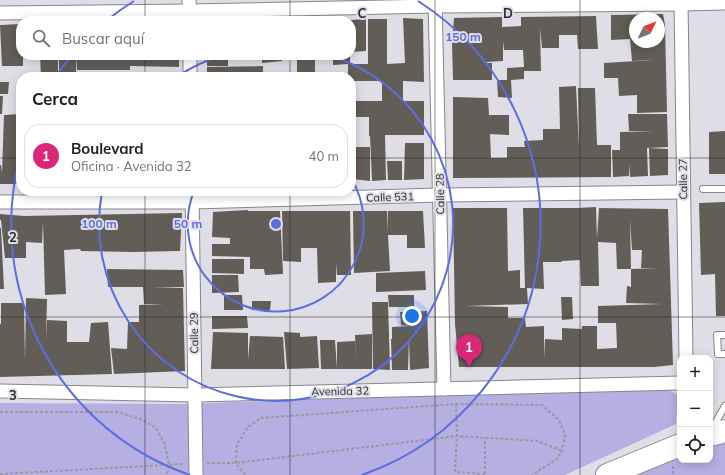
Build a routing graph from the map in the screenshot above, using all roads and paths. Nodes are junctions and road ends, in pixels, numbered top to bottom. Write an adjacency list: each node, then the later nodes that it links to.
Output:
1 (681, 2): 2 (street); 3 (street); 10 (street, Calle 27)
2 (435, 3): 4 (street); 11 (street, Calle 28)
3 (725, 3)
4 (190, 11): 5 (street)
5 (0, 13)
6 (190, 60): 7 (street)
7 (190, 72)
8 (703, 189): 9 (lane)
9 (725, 189)
10 (683, 192): 11 (street, Calle 531); 18 (street, Calle 27)
11 (440, 195): 13 (street, Calle 531); 20 (street, Calle 28)
12 (316, 196): 14 (street, Calle 531)
13 (356, 196)
14 (192, 197): 15 (street, Calle 531); 22 (street, Calle 29)
15 (0, 202)
16 (725, 335): 17 (lane)
17 (725, 354)
18 (686, 355)
19 (677, 383): 20 (street, Avenida 32)
20 (444, 389): 22 (street, Avenida 32)
21 (0, 392): 22 (street, Avenida 32)
22 (194, 395): 35 (street, Calle 29)
23 (456, 404): 29 (path); 32 (path); 33 (path)
24 (725, 406): 26 (lane)
25 (0, 412): 34 (path)
26 (712, 427)
27 (725, 431): 28 (highway)
28 (713, 434)
29 (457, 436): 30 (path); 33 (path); 39 (path)
30 (485, 438): 32 (path); 39 (path)
31 (677, 446): 41 (highway)
32 (562, 451): 40 (path)
33 (236, 463): 35 (path); 38 (path)
34 (169, 465): 35 (path); 36 (path); 37 (path)
35 (196, 469)
36 (0, 474)
37 (167, 475)
38 (245, 475)
39 (485, 475)
40 (532, 475)
41 (607, 475)

